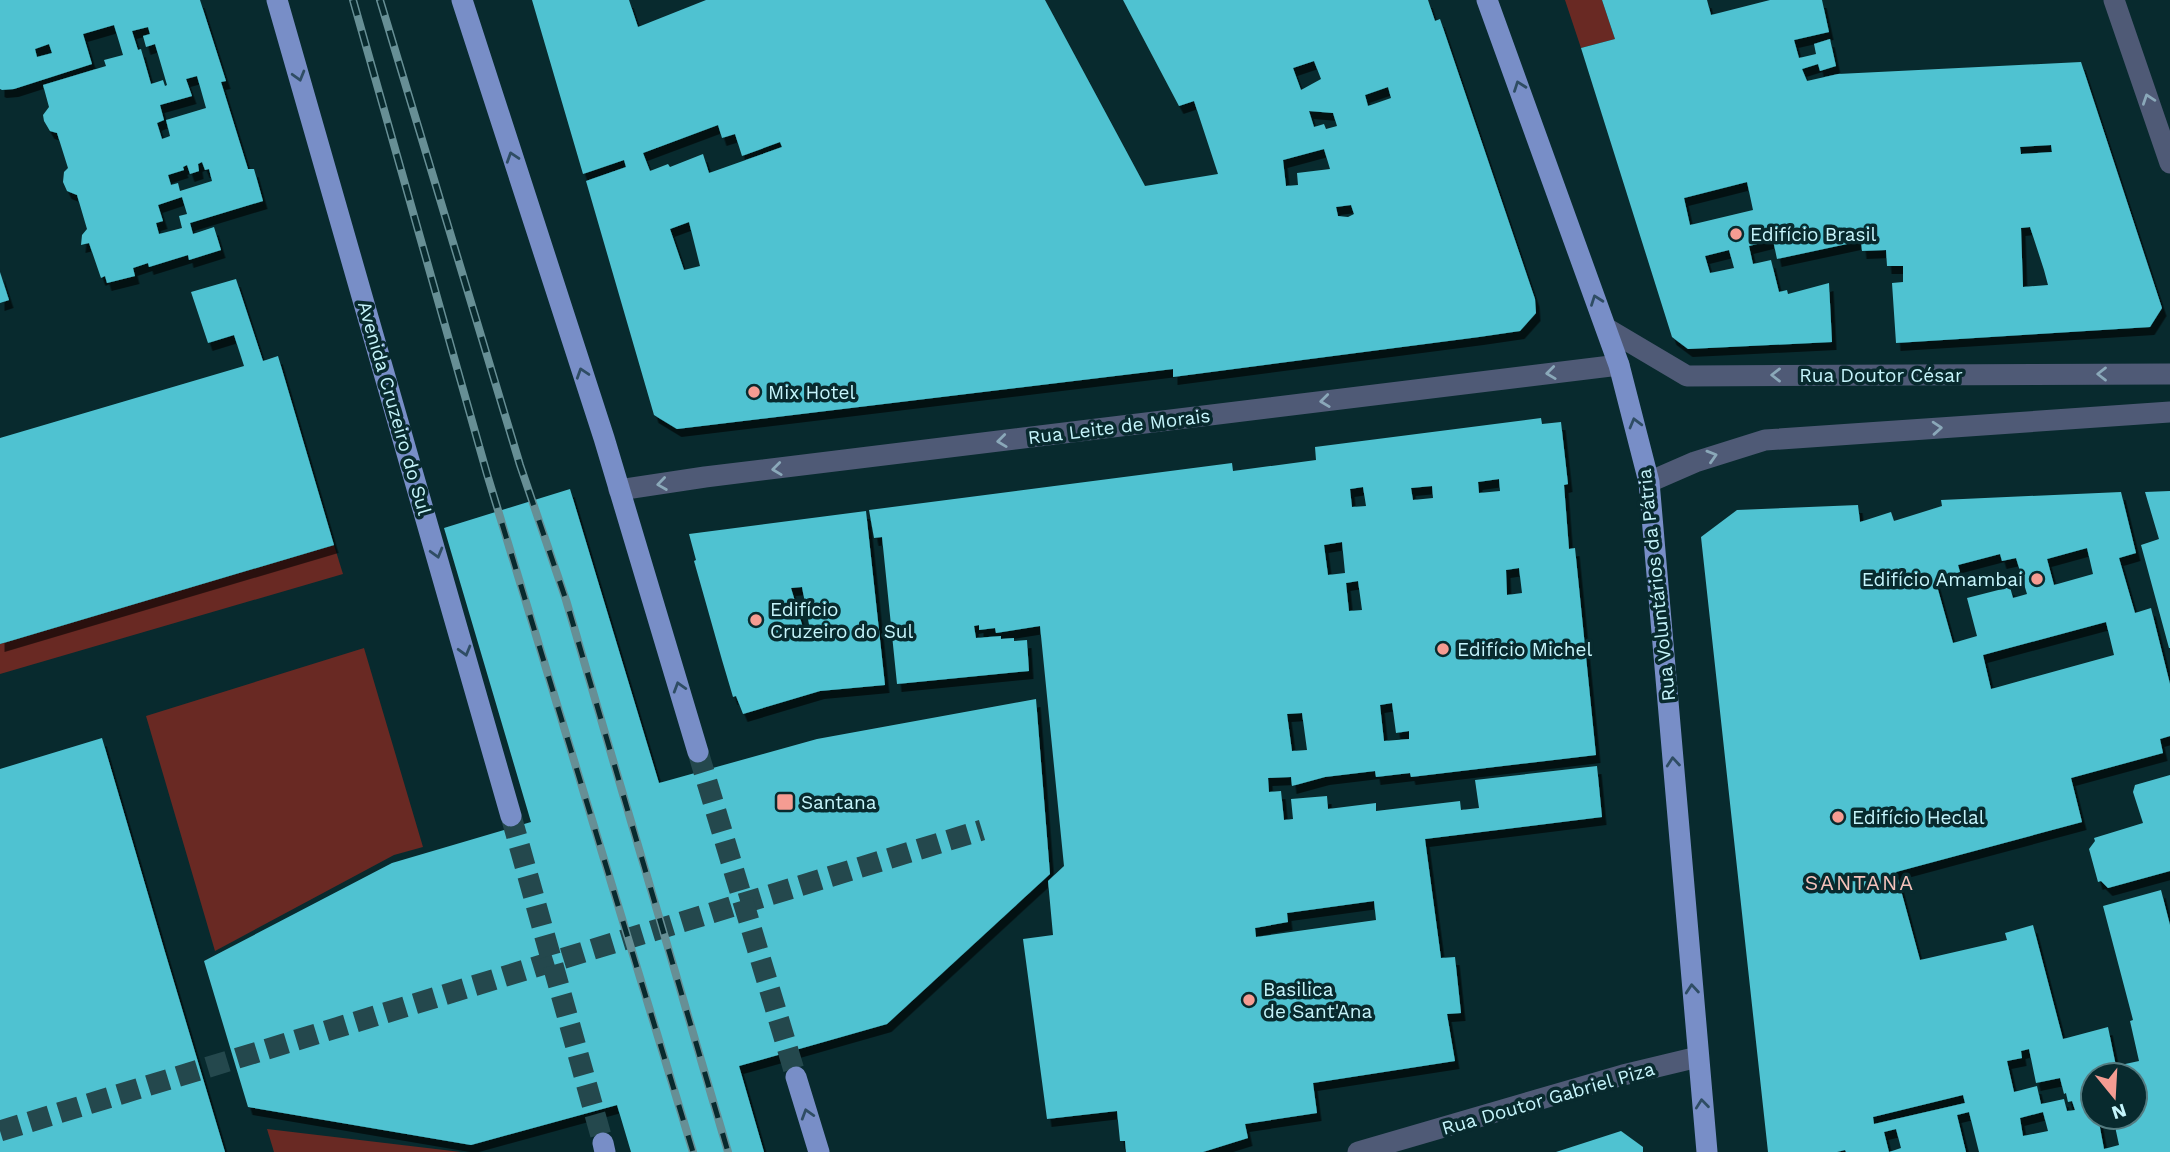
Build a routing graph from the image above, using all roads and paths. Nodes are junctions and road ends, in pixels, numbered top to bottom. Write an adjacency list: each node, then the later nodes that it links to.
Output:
1 (462, 0): 11 (main road, one-way to 1)
2 (1487, 0): 6 (main road, Rua Voluntários da Pátria, one-way to 2)
3 (2114, 0): 5 (street, one-way to 3)
4 (282, 4): 13 (main road, Avenida Cruzeiro do Sul, one-way to 13)
5 (2170, 163)
6 (1606, 328): 7 (main road, Rua Voluntários da Pátria); 8 (street, Rua Doutor César, one-way to 6)
7 (1619, 365): 10 (main road, Rua Voluntários da Pátria, one-way to 7); 11 (street, Rua Leite de Morais, one-way to 11)
8 (2170, 374)
9 (2170, 412): 10 (street, one-way to 9)
10 (1649, 482): 14 (main road, Rua Voluntários da Pátria, one-way to 10)
11 (620, 490): 12 (main road, one-way to 11)
12 (698, 752)
13 (511, 816)
14 (1698, 1057): 17 (street, Rua Doutor Gabriel Piza); 18 (main road, Rua Voluntários da Pátria, one-way to 14)
15 (796, 1077): 16 (main road, one-way to 15)
16 (819, 1152)
17 (1358, 1152)
18 (1707, 1152)

